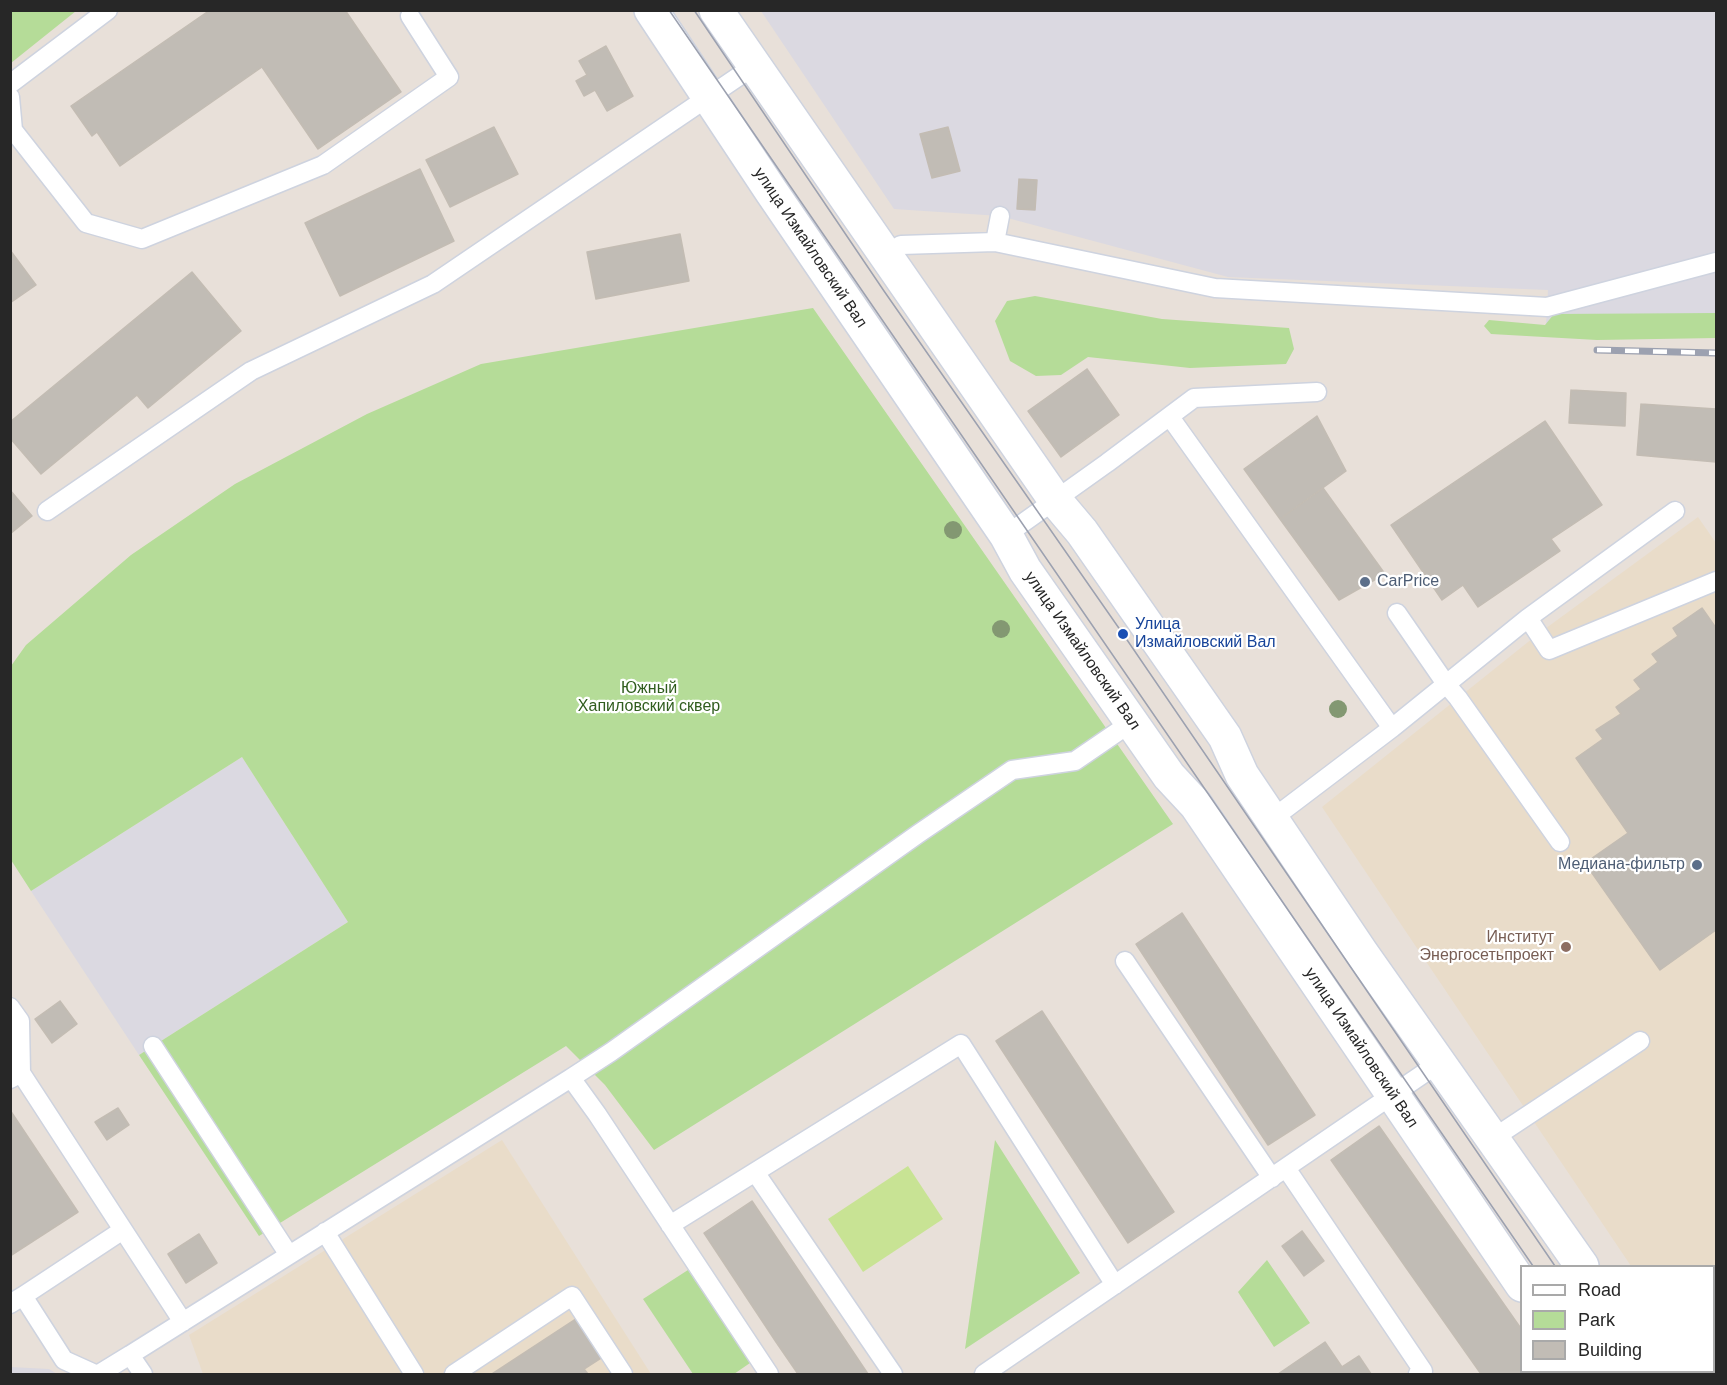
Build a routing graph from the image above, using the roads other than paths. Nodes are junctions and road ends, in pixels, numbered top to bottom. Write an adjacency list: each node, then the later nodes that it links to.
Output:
1 (108, 10): 6 (lane)
2 (651, 10): 8 (main road, улица Измайловский Вал)
3 (716, 10): 5 (main road)
4 (412, 12): 9 (lane)
5 (754, 66): 8 (lane); 12 (main road)
6 (10, 84)
7 (10, 97): 9 (lane)
8 (708, 97): 17 (lane); 19 (main road, улица Измайловский Вал)
9 (12, 131)
10 (1000, 216): 11 (lane)
11 (995, 242): 12 (lane); 13 (lane)
12 (885, 255): 16 (main road)
13 (1716, 262)
14 (1317, 392): 15 (lane)
15 (1170, 417): 16 (lane); 25 (lane)
16 (1055, 501): 19 (lane); 26 (main road)
17 (47, 511)
18 (1674, 512): 22 (lane)
19 (1006, 535): 24 (main road, улица Измайловский Вал)
20 (1716, 582): 22 (lane)
21 (1397, 613): 23 (lane)
22 (1528, 618): 23 (lane)
23 (1446, 684): 25 (lane); 27 (lane)
24 (1132, 722): 34 (lane); 35 (main road, улица Измайловский Вал)
25 (1392, 728): 26 (lane)
26 (1272, 819): 32 (main road)
27 (1560, 842)
28 (1125, 960): 38 (lane)
29 (10, 1007): 33 (lane)
30 (1640, 1041): 36 (lane)
31 (153, 1046): 42 (lane)
32 (1439, 1063): 35 (lane); 36 (main road)
33 (16, 1076): 40 (lane)
34 (571, 1078): 39 (lane); 41 (lane)
35 (1392, 1095): 38 (lane); 44 (main road, улица Измайловский Вал)
36 (1492, 1139): 43 (main road)
37 (755, 1172): 39 (lane); 45 (lane); 55 (lane)
38 (1279, 1173): 45 (lane); 57 (lane)
39 (670, 1225): 54 (lane)
40 (123, 1230): 46 (lane); 47 (lane)
41 (325, 1232): 42 (lane); 51 (lane)
42 (289, 1255): 47 (lane)
43 (1580, 1265)
44 (1520, 1284)
45 (1115, 1285): 56 (lane)
46 (17, 1300): 49 (lane)
47 (183, 1322): 48 (lane)
48 (130, 1355): 49 (lane); 50 (lane)
49 (97, 1374)
50 (143, 1374)
51 (414, 1374)
52 (454, 1374): 53 (lane)
53 (623, 1374)
54 (769, 1374)
55 (893, 1374)
56 (984, 1374)
57 (1418, 1374)

